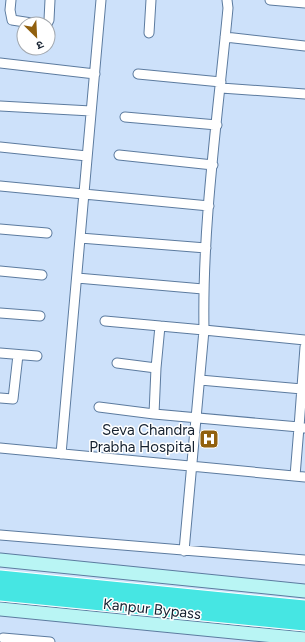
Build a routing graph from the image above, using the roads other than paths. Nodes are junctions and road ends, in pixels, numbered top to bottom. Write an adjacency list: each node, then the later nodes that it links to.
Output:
1 (11, 0): 9 (street)
2 (50, 0): 8 (street)
3 (101, 0): 14 (street)
4 (151, 0): 10 (street)
5 (227, 0): 11 (street)
6 (270, 0): 7 (street)
7 (305, 3)
8 (49, 16)
9 (16, 21)
10 (149, 33)
11 (226, 37): 12 (street); 16 (street)
12 (305, 46)
13 (0, 63): 14 (street)
14 (95, 74): 19 (street)
15 (138, 74): 16 (street)
16 (221, 85): 17 (street); 21 (street)
17 (305, 94)
18 (0, 106): 19 (street)
19 (91, 111): 24 (street)
20 (125, 117): 21 (street)
21 (217, 125): 25 (street)
22 (0, 147): 24 (street)
23 (119, 155): 25 (street)
24 (87, 156): 27 (street)
25 (213, 165): 28 (street)
26 (0, 186): 27 (street)
27 (84, 193): 28 (street); 31 (street)
28 (209, 206): 32 (street)
29 (0, 229): 30 (street)
30 (47, 233)
31 (80, 238): 32 (street); 35 (street)
32 (206, 248): 36 (street)
33 (0, 271): 34 (street)
34 (42, 275)
35 (77, 278): 36 (street); 57 (street)
36 (203, 289): 41 (street)
37 (0, 313): 38 (street)
38 (40, 316)
39 (105, 321): 40 (street)
40 (160, 326): 41 (street); 48 (street)
41 (204, 330): 42 (street); 49 (street)
42 (305, 340)
43 (305, 347): 50 (street)
44 (0, 353): 45 (street)
45 (18, 355): 46 (street); 51 (street)
46 (37, 356)
47 (117, 363): 48 (street)
48 (156, 368): 53 (street)
49 (200, 380): 50 (street); 54 (street)
50 (302, 389): 55 (street)
51 (0, 398)
52 (99, 407): 53 (street)
53 (154, 414): 54 (street)
54 (195, 418): 55 (street); 58 (street)
55 (302, 427): 59 (street)
56 (0, 448): 57 (street)
57 (61, 454): 58 (street)
58 (191, 466): 59 (street); 62 (street)
59 (295, 476): 60 (street)
60 (305, 477)
61 (0, 535): 62 (street)
62 (184, 551): 64 (street)
63 (0, 560): 66 (main road)
64 (305, 560)
65 (0, 578): 68 (highway, Kanpur Bypass)
66 (305, 591)
67 (0, 593): 70 (highway, Kanpur Bypass)
68 (305, 608)
69 (0, 609): 72 (main road)
70 (305, 623)
71 (3, 638): 73 (street)
72 (305, 639)
73 (50, 642)

